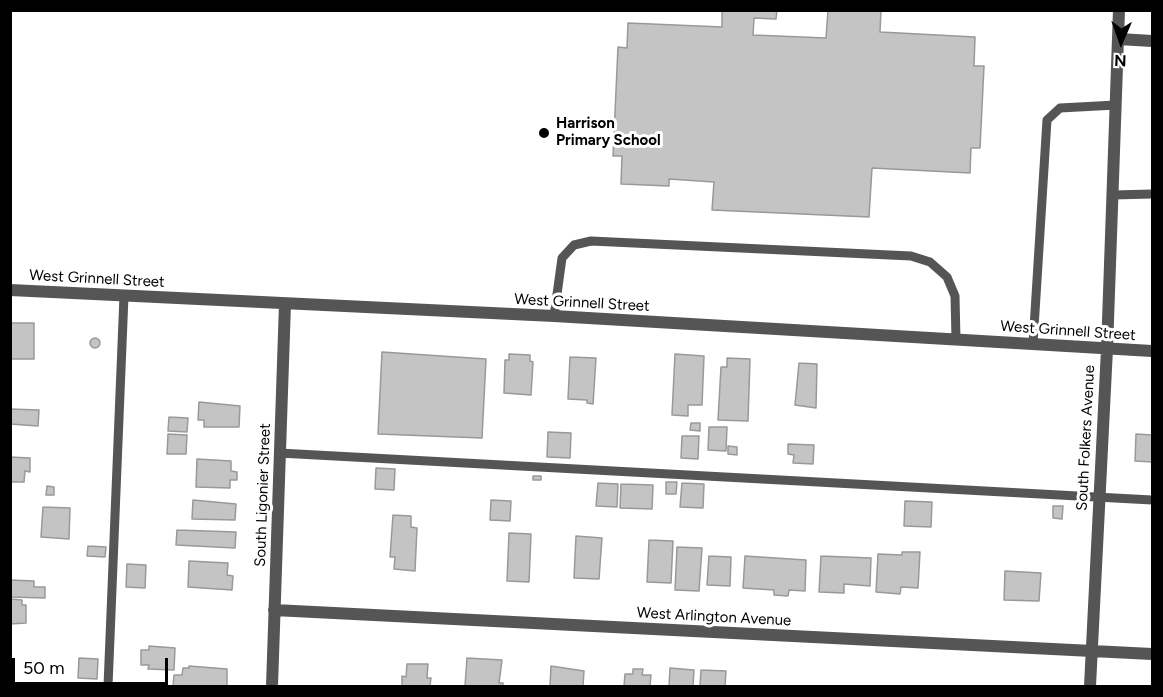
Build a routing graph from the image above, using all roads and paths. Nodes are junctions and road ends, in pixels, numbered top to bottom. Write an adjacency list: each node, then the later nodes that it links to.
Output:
1 (1119, 10): 2 (street, South Folkers Avenue)
2 (1119, 39): 3 (street); 4 (street, South Folkers Avenue)
3 (1152, 41)
4 (1116, 105): 6 (street, South Folkers Avenue); 12 (lane)
5 (1152, 194): 6 (lane)
6 (1113, 195): 13 (street, South Folkers Avenue)
7 (10, 290): 8 (street, West Grinnell Street)
8 (124, 296): 9 (street, West Grinnell Street); 21 (lane)
9 (285, 304): 10 (street, West Grinnell Street); 15 (street, South Ligonier Street)
10 (554, 316): 11 (street, West Grinnell Street); 11 (lane)
11 (957, 339): 12 (street, West Grinnell Street)
12 (1033, 344): 13 (street, West Grinnell Street)
13 (1107, 349): 14 (street, West Grinnell Street); 16 (street, South Folkers Avenue)
14 (1152, 351)
15 (279, 453): 16 (lane); 18 (street, South Ligonier Street)
16 (1098, 497): 17 (lane); 19 (street, South Folkers Avenue)
17 (1152, 500)
18 (274, 610): 19 (street, West Arlington Avenue); 22 (street, South Ligonier Street)
19 (1090, 651): 20 (street, West Arlington Avenue); 23 (street, South Folkers Avenue)
20 (1152, 654)
21 (108, 687)
22 (272, 687)
23 (1090, 687)

